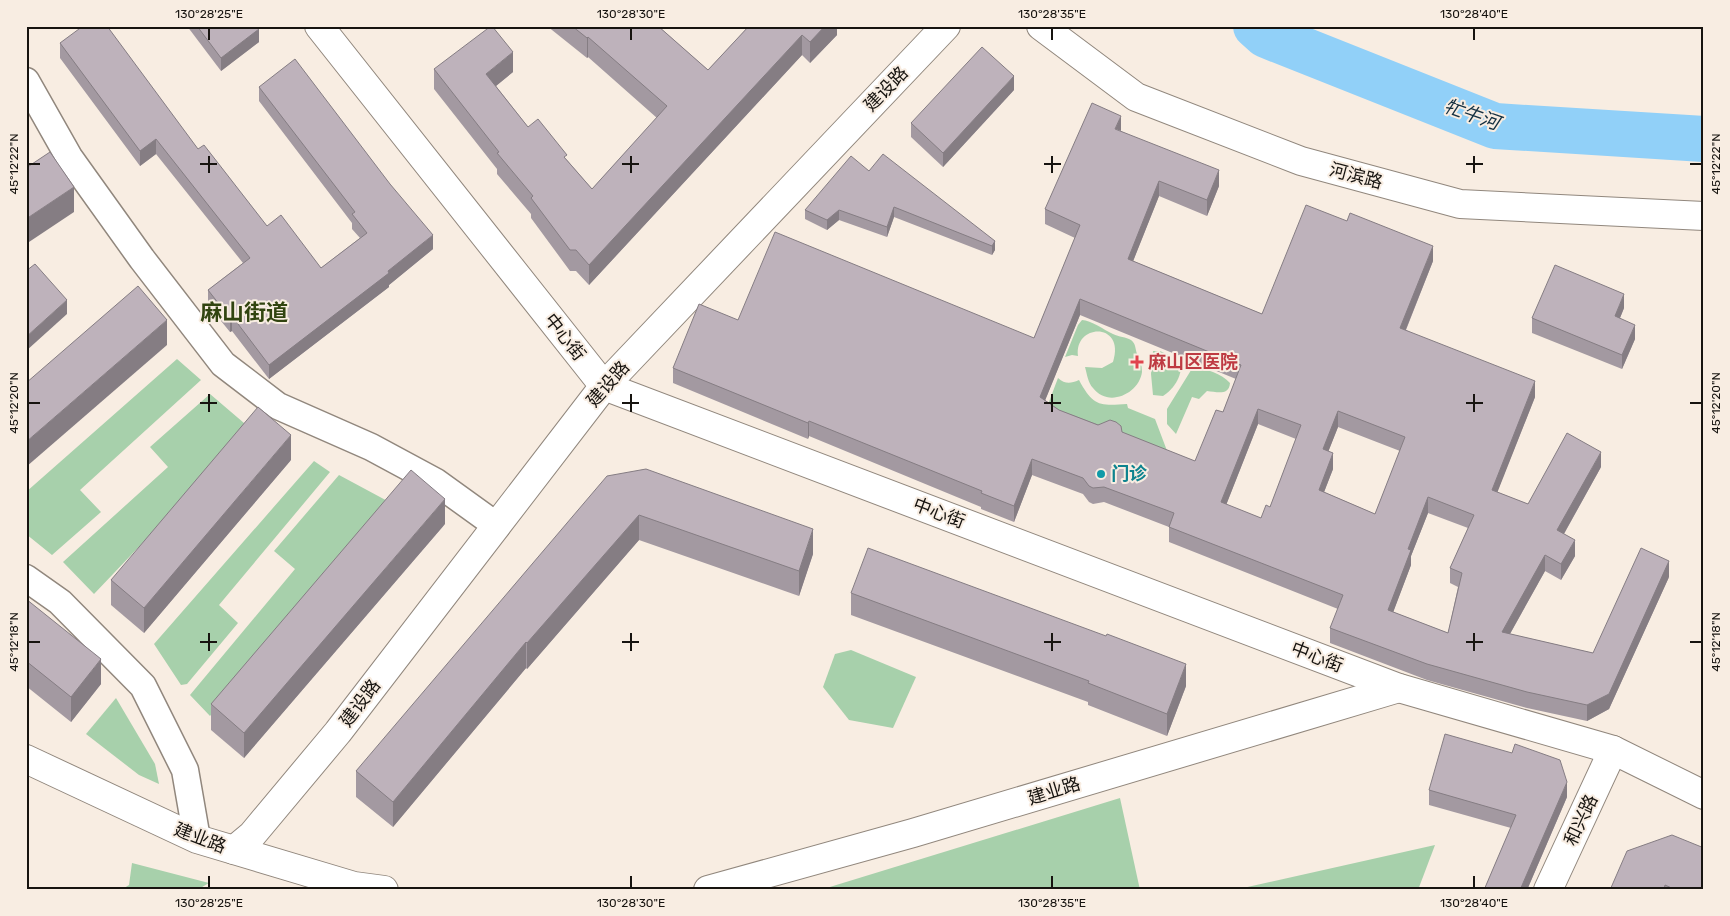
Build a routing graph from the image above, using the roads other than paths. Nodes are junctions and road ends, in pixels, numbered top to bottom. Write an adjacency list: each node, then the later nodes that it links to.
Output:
1 (319, 26): 6 (street, 中心街)
2 (946, 26): 6 (street, 建设路)
3 (1041, 26): 5 (street, 河滨路)
4 (26, 81): 7 (street)
5 (1704, 216)
6 (604, 386): 7 (street, 建设路); 9 (street, 中心街)
7 (497, 526): 14 (street, 建设路)
8 (26, 578): 13 (street)
9 (1399, 688): 10 (street, 中心街); 16 (street, 建业路)
10 (1613, 750): 12 (street, 中心街); 17 (street, 和兴路)
11 (26, 759): 13 (street, 建业路)
12 (1704, 795)
13 (196, 839): 14 (street, 建业路)
14 (243, 843): 15 (street, 建业路)
15 (384, 890)
16 (708, 890)
17 (1548, 890)

